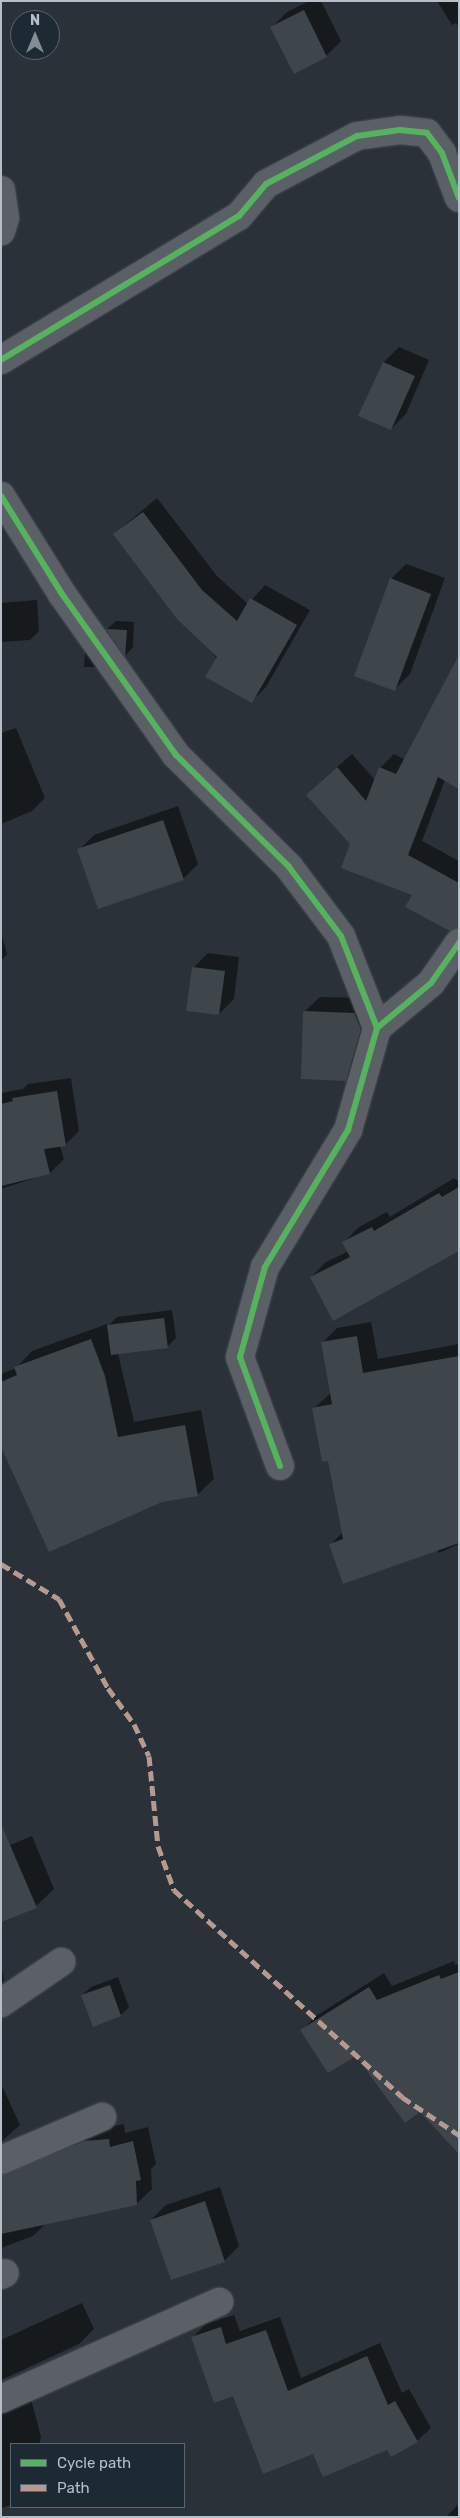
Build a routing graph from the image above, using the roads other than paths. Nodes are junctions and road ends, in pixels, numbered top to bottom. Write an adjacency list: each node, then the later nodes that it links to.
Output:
1 (1, 190): 3 (street)
2 (459, 198): 4 (street)
3 (1, 231)
4 (1, 360)
5 (1, 496): 7 (street)
6 (459, 943): 7 (street)
7 (377, 1028): 8 (street)
8 (280, 1466)
9 (60, 1962): 10 (street)
10 (1, 2003)
11 (102, 2117): 12 (street)
12 (1, 2160)
13 (219, 2302): 14 (street)
14 (1, 2399)

